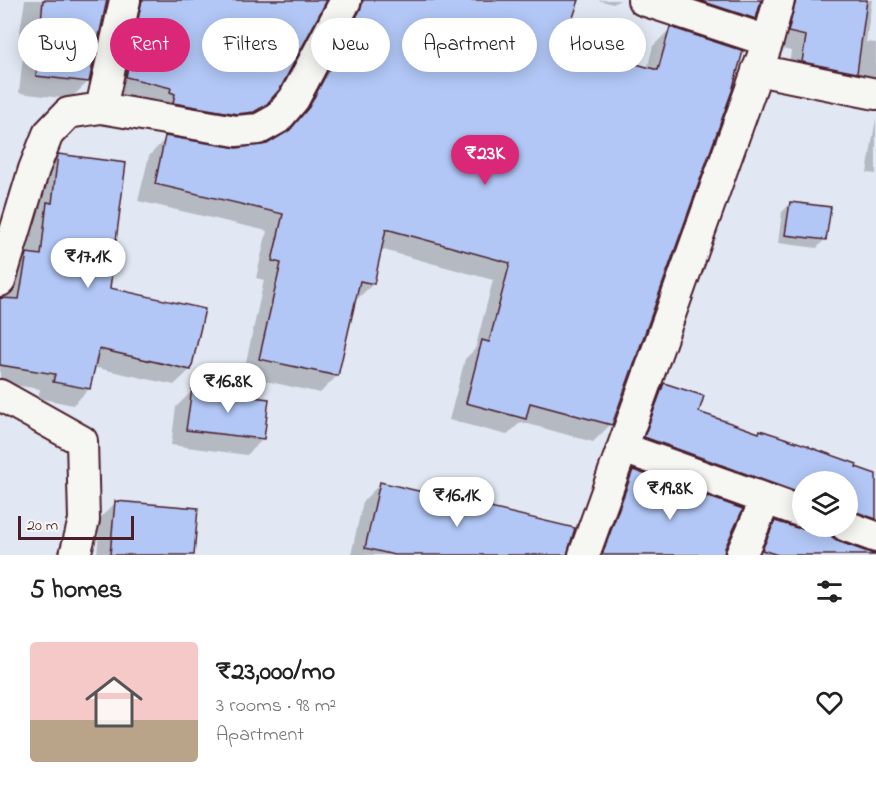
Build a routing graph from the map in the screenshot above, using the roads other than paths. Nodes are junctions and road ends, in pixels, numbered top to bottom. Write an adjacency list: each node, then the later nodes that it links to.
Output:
1 (125, 0): 8 (street)
2 (346, 0): 8 (street)
3 (643, 0): 5 (street)
4 (779, 0): 5 (street)
5 (768, 41): 6 (street)
6 (757, 70): 7 (street); 11 (street)
7 (876, 94)
8 (101, 108): 9 (street)
9 (0, 281)
10 (0, 395): 16 (street)
11 (623, 448): 12 (street); 17 (street)
12 (766, 499): 13 (street); 18 (street)
13 (792, 508)
14 (858, 530): 15 (street)
15 (876, 537)
16 (75, 555)
17 (584, 555)
18 (741, 555)

